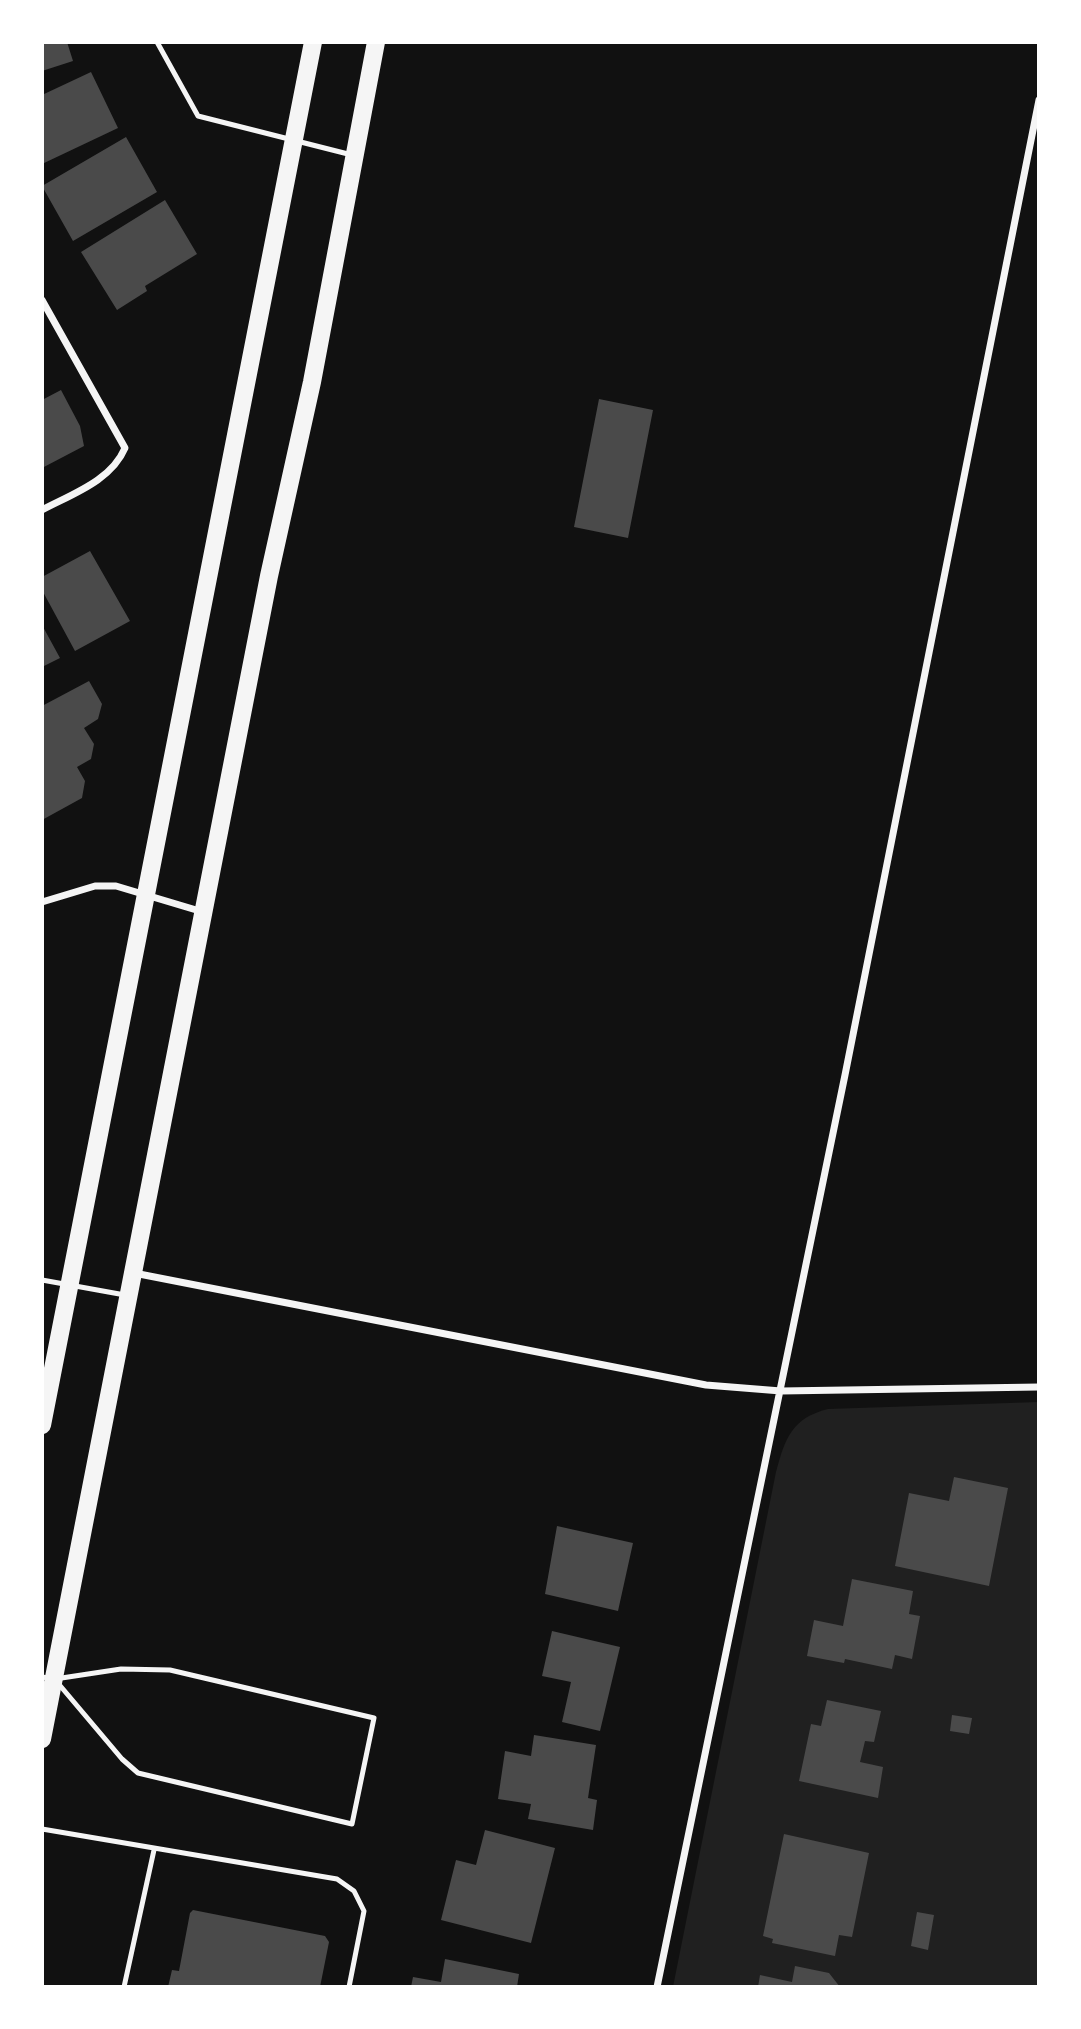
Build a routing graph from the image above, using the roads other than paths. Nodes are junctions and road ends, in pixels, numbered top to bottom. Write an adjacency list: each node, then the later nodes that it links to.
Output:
1 (157, 42): 5 (lane)
2 (313, 42): 5 (main road)
3 (376, 42): 6 (main road)
4 (1039, 100): 17 (street)
5 (293, 142): 6 (lane); 9 (main road)
6 (355, 155): 11 (main road)
7 (42, 300): 8 (street)
8 (42, 510)
9 (145, 895): 10 (street); 11 (street); 14 (main road)
10 (42, 902)
11 (205, 912): 12 (main road)
12 (133, 1273): 15 (main road); 17 (street)
13 (42, 1280): 14 (lane)
14 (70, 1286): 15 (lane); 18 (main road)
15 (130, 1296): 19 (main road)
16 (1039, 1387): 17 (street)
17 (781, 1391): 25 (street)
18 (42, 1425)
19 (49, 1678): 19 (lane); 20 (main road)
20 (42, 1738)
21 (42, 1829): 22 (lane)
22 (154, 1850): 23 (lane); 24 (lane)
23 (124, 1987)
24 (349, 1987)
25 (657, 1987)

